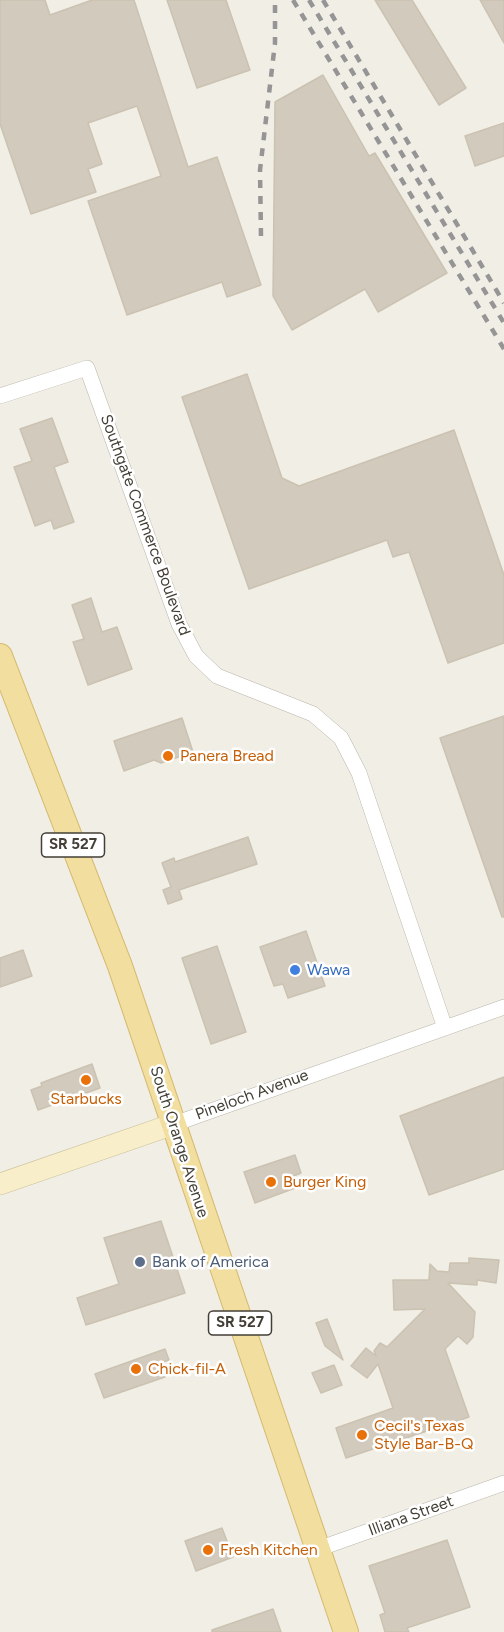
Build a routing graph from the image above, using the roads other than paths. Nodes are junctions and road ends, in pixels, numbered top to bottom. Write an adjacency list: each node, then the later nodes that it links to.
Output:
1 (0, 396): 4 (street, Southgate Commerce Boulevard)
2 (0, 656): 5 (main road, South Orange Avenue / SR 527)
3 (504, 1007): 4 (street, Pineloch Avenue)
4 (445, 1028): 5 (street, Pineloch Avenue)
5 (174, 1124): 6 (street, Pineloch Avenue); 8 (main road, South Orange Avenue / SR 527)
6 (0, 1184)
7 (504, 1483): 8 (street, Illiana Street)
8 (318, 1549): 9 (main road, South Orange Avenue / SR 527)
9 (346, 1632)

